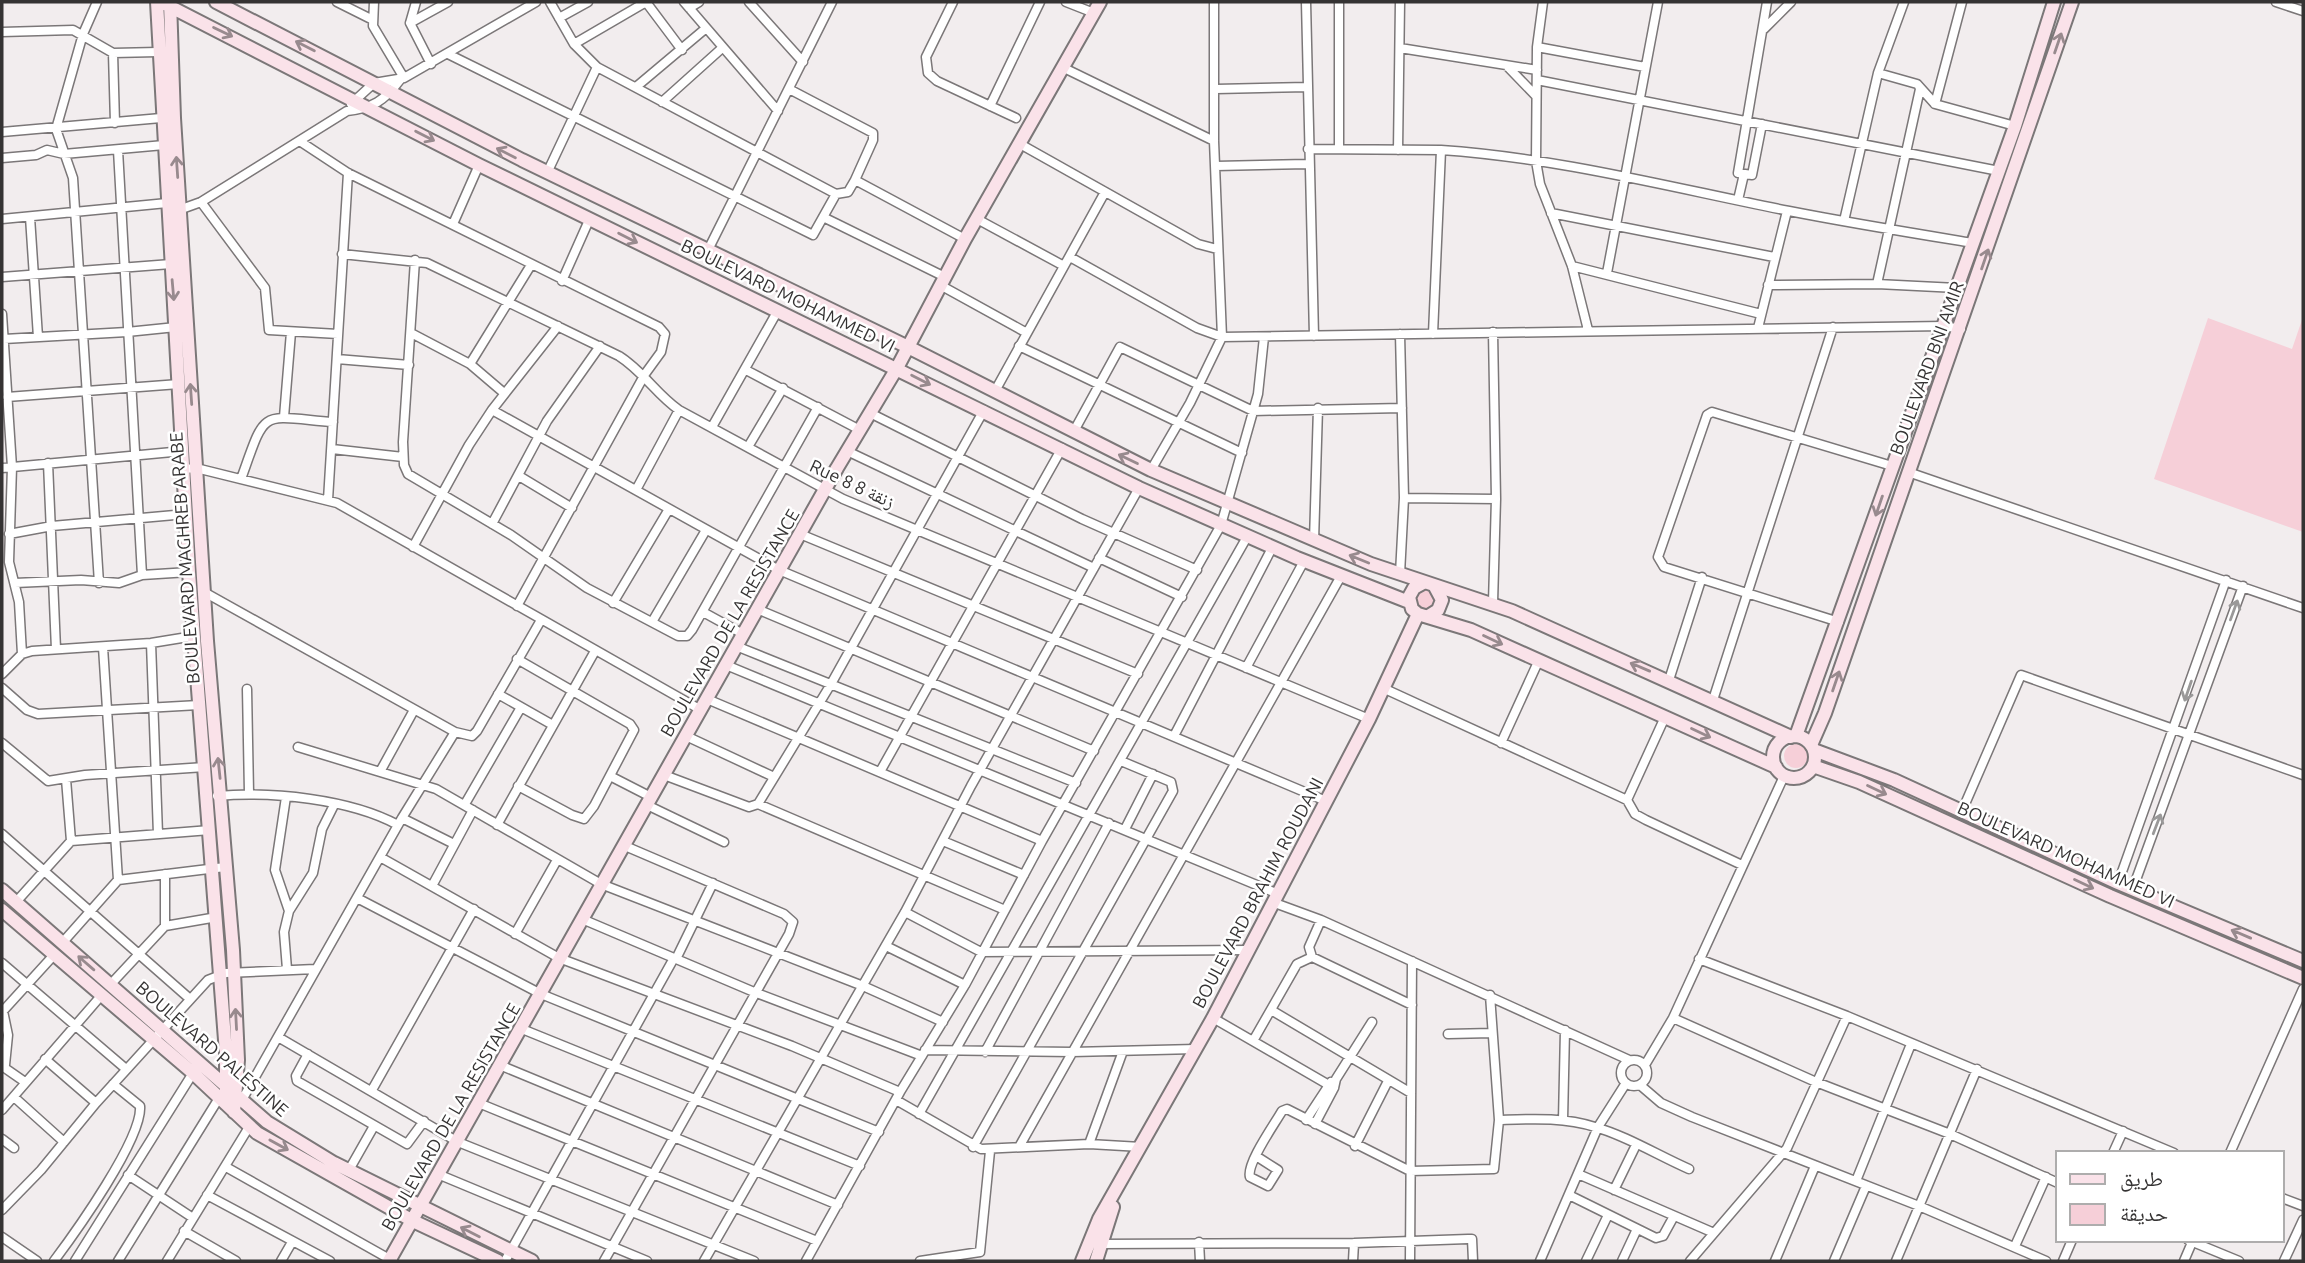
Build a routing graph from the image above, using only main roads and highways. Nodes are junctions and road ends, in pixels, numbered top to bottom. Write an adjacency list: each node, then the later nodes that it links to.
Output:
1 (216, 2): 7 (main road, BOULEVARD MOHAMMED VI, one-way to 1)
2 (2054, 2): 14 (main road, BOULEVARD BNI AMIR, one-way to 14)
3 (2072, 2): 15 (main road, BOULEVARD BNI AMIR, one-way to 3)
4 (165, 3): 6 (main road, BOULEVARD MAGHREB ARABE, one-way to 4); 6 (main road, BOULEVARD MAGHREB ARABE); 8 (main road, BOULEVARD MOHAMMED VI, one-way to 8)
5 (1097, 7): 7 (main road, BOULEVARD DE LA RESISTANCE)
6 (172, 209): 9 (main road, BOULEVARD MAGHREB ARABE, one-way to 6); 9 (main road, BOULEVARD MAGHREB ARABE, one-way to 9)
7 (908, 347): 8 (main road, BOULEVARD DE LA RESISTANCE); 10 (main road, BOULEVARD MOHAMMED VI, one-way to 7)
8 (897, 368): 11 (main road, BOULEVARD MOHAMMED VI, one-way to 11); 26 (main road, BOULEVARD DE LA RESISTANCE)
9 (190, 468): 13 (main road, BOULEVARD MAGHREB ARABE); 13 (main road, BOULEVARD MAGHREB ARABE)
10 (1429, 585): 11 (main road); 12 (main road); 14 (main road, BOULEVARD MOHAMMED VI, one-way to 10)
11 (1409, 602): 12 (main road)
12 (1424, 615): 17 (main road, one-way to 17); 28 (main road, BOULEVARD BRAHIM ROUDANI)
13 (199, 640): 18 (main road, BOULEVARD MAGHREB ARABE); 18 (main road, BOULEVARD MAGHREB ARABE, one-way to 13)
14 (1793, 736): 15 (main road); 17 (main road)
15 (1812, 747): 16 (main road); 21 (main road, BOULEVARD MOHAMMED VI, one-way to 15)
16 (1813, 766): 17 (main road); 23 (main road, BOULEVARD MOHAMMED VI, one-way to 23)
17 (1780, 771)
18 (219, 868): 22 (main road, BOULEVARD MAGHREB ARABE); 22 (main road, BOULEVARD MAGHREB ARABE)
19 (2, 890): 24 (main road, BOULEVARD PALESTINE, one-way to 19)
20 (4, 915): 24 (main road, BOULEVARD PALESTINE)
21 (2303, 961)
22 (227, 974): 25 (main road, BOULEVARD MAGHREB ARABE)
23 (2303, 978)
24 (159, 1035): 25 (main road, BOULEVARD PALESTINE); 25 (main road, BOULEVARD PALESTINE)
25 (231, 1099): 26 (main road, BOULEVARD PALESTINE); 27 (main road, BOULEVARD PALESTINE, one-way to 27)
26 (422, 1207): 27 (main road, BOULEVARD DE LA RESISTANCE); 29 (main road, BOULEVARD PALESTINE, one-way to 26)
27 (413, 1221): 30 (main road, BOULEVARD DE LA RESISTANCE); 31 (main road, BOULEVARD PALESTINE)
28 (1094, 1243): 33 (main road, BOULEVARD BRAHIM ROUDANI); 34 (main road, BOULEVARD BRAHIM ROUDANI)
29 (508, 1256): 32 (main road, BOULEVARD PALESTINE)
30 (391, 1261)
31 (498, 1261)
32 (532, 1261)
33 (1082, 1261)
34 (1096, 1261)

